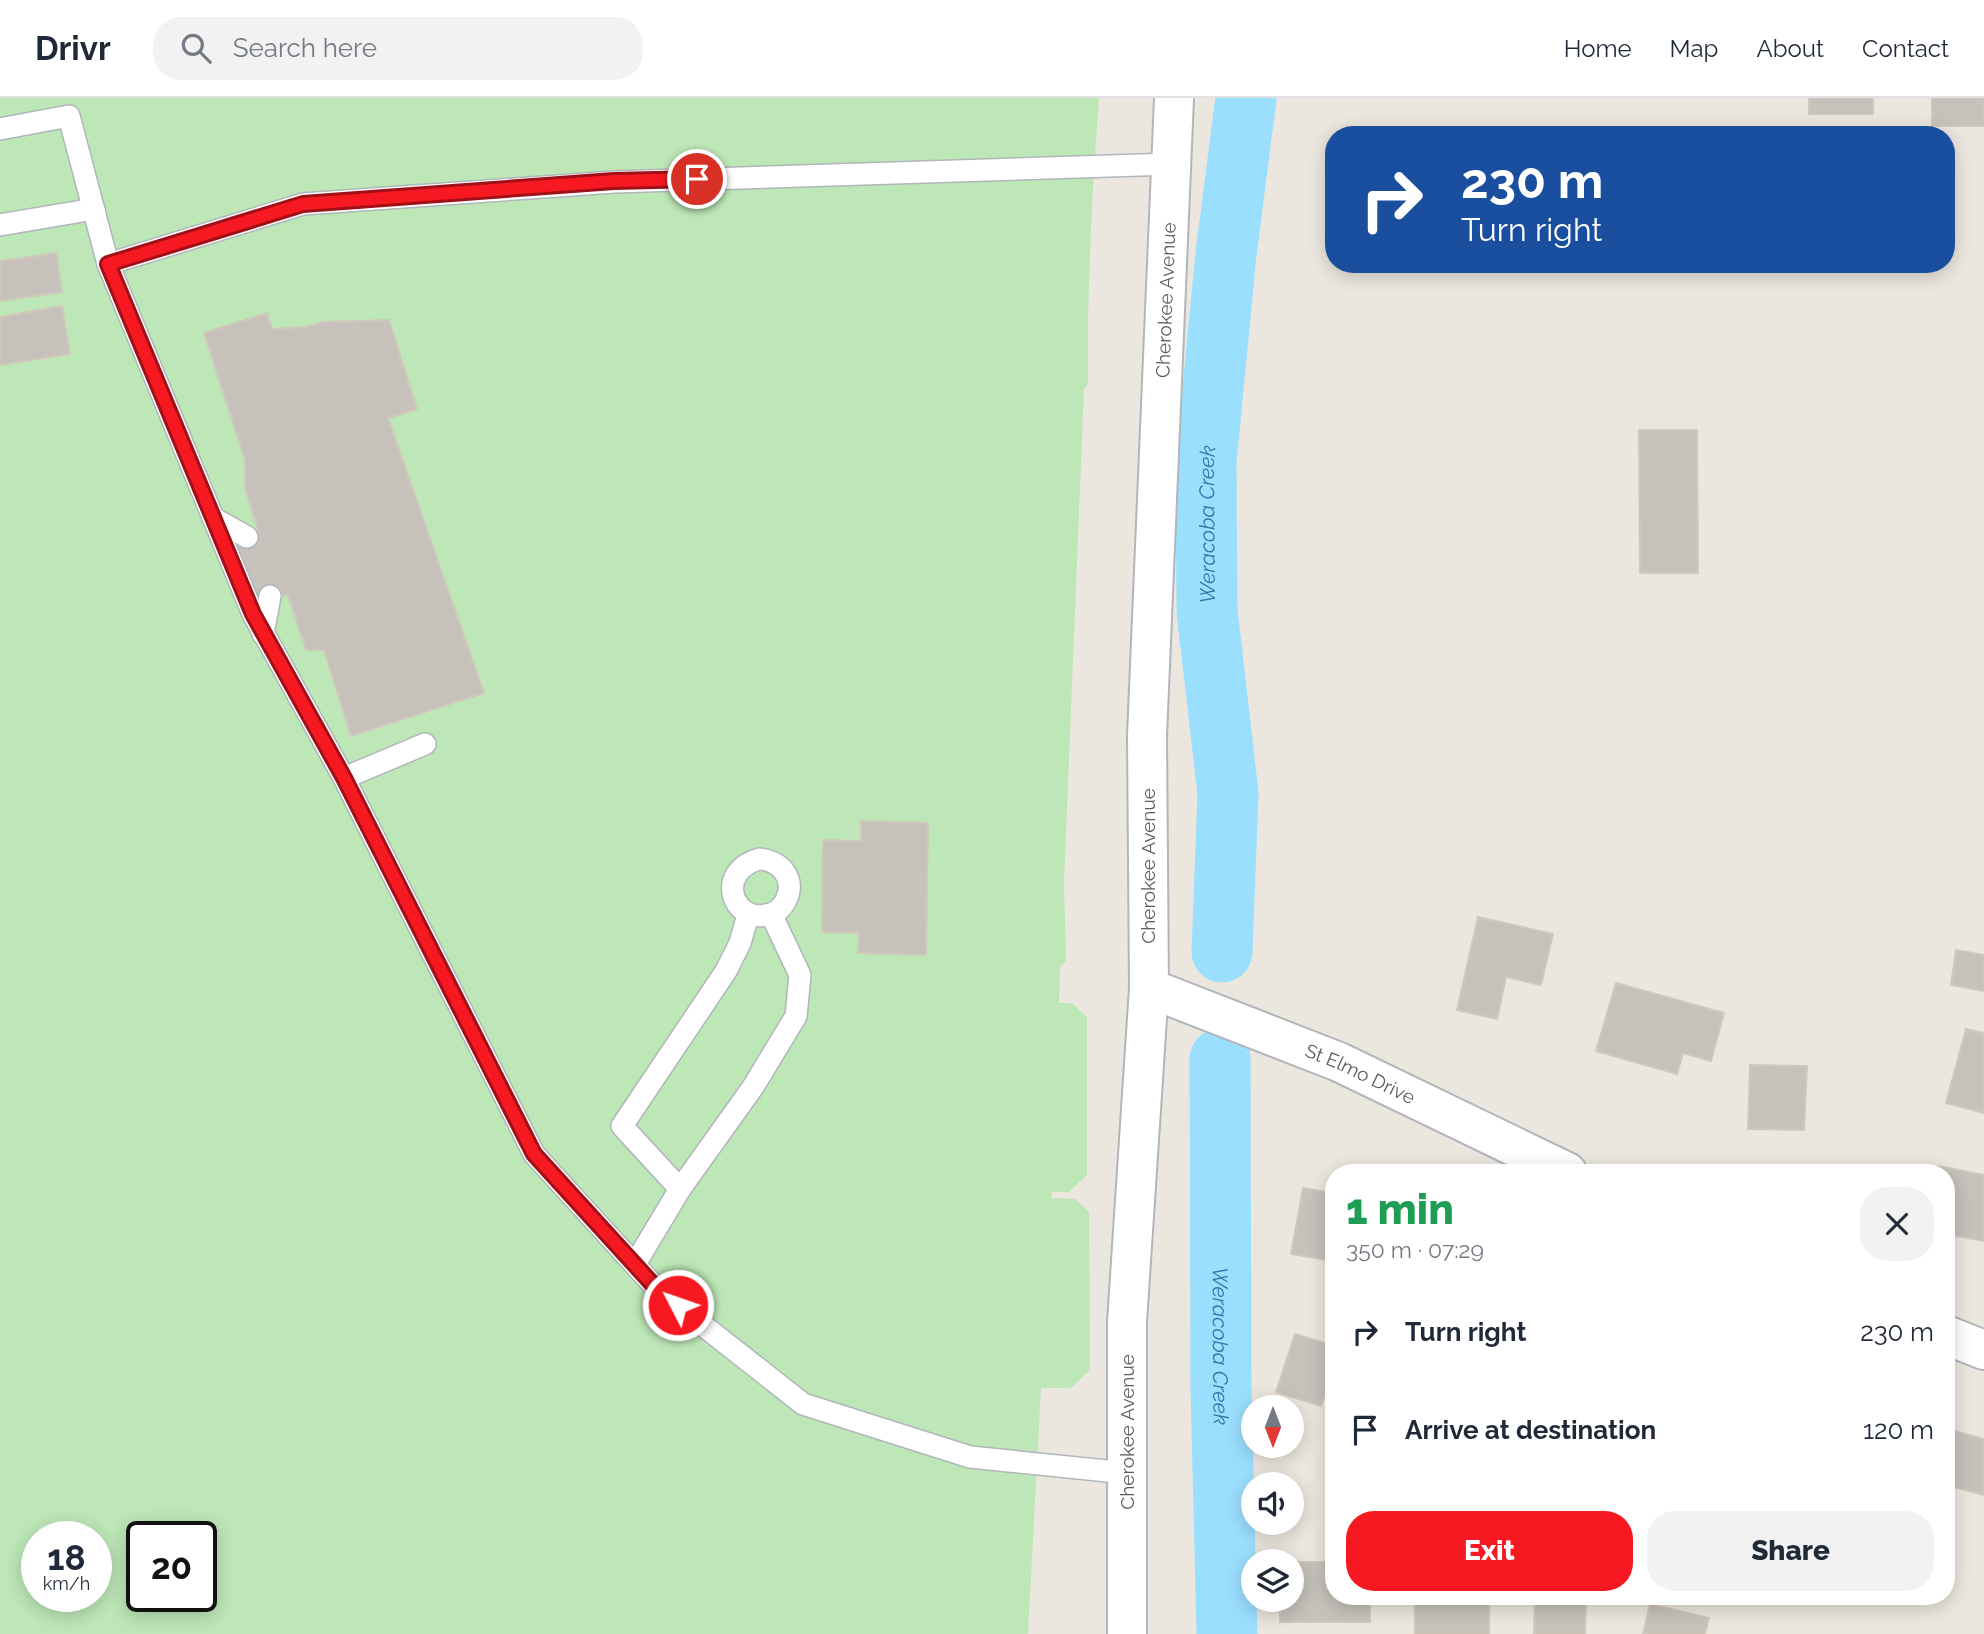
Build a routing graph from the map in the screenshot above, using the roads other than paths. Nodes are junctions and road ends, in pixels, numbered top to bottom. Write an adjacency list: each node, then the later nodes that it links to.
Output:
1 (1174, 98): 3 (street, Cherokee Avenue)
2 (0, 129): 4 (lane)
3 (1171, 164): 6 (lane); 15 (street, Cherokee Avenue)
4 (94, 209): 5 (lane); 6 (lane)
5 (0, 225)
6 (108, 264): 7 (lane)
7 (213, 518): 8 (lane); 10 (lane)
8 (247, 537)
9 (270, 596): 10 (lane)
10 (263, 634): 12 (lane)
11 (425, 744): 12 (lane)
12 (344, 778): 18 (lane)
13 (772, 914): 14 (lane); 14 (lane); 17 (lane)
14 (748, 915): 17 (lane)
15 (1149, 988): 16 (street, St Elmo Drive); 21 (street, Cherokee Avenue)
16 (1550, 1164)
17 (680, 1189): 18 (lane)
18 (635, 1264): 21 (lane)
19 (1955, 1339): 20 (street)
20 (1984, 1350)
21 (1127, 1473): 22 (street, Cherokee Avenue)
22 (1128, 1634)

